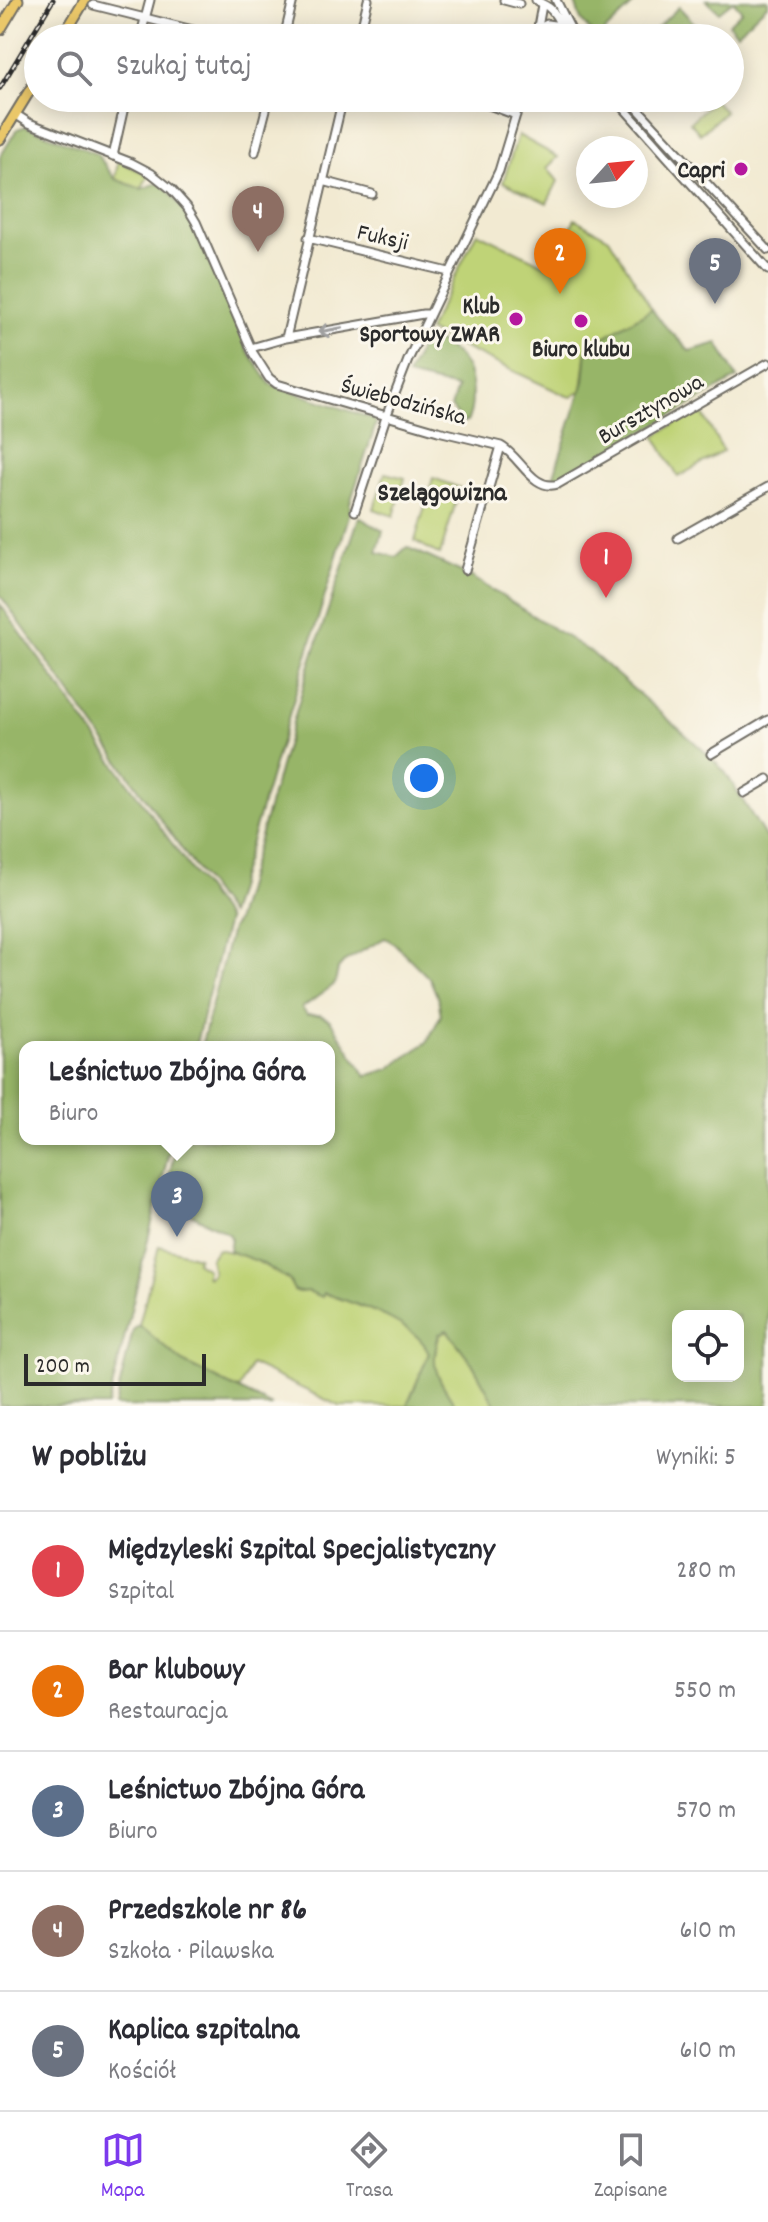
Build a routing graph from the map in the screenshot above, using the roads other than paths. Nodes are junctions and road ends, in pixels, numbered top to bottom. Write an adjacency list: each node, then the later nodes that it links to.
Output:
1 (18, 0): 18 (main road)
2 (150, 0): 9 (street)
3 (293, 0): 13 (street)
4 (368, 0): 14 (street)
5 (504, 0): 8 (street)
6 (89, 2): 9 (street); 10 (main road)
7 (547, 2): 15 (street); 16 (street); 17 (street)
8 (519, 4)
9 (145, 19): 11 (street); 12 (street)
10 (72, 24)
11 (144, 24)
12 (166, 24)
13 (287, 24)
14 (362, 24)
15 (539, 24)
16 (560, 24)
17 (564, 24)
18 (0, 30)
19 (24, 100): 27 (main road)
20 (123, 112): 31 (street)
21 (265, 112): 30 (street)
22 (340, 112): 32 (street)
23 (508, 112): 28 (street)
24 (517, 112): 28 (street)
25 (627, 112): 36 (street)
26 (641, 112): 35 (street)
27 (15, 114): 29 (main road); 31 (street, Świebodzińska)
28 (516, 115): 37 (street)
29 (0, 139)
30 (255, 152)
31 (113, 156): 40 (street, Świebodzińska)
32 (323, 181): 33 (street); 34 (street)
33 (372, 194)
34 (308, 238): 37 (street, Fuksji); 39 (street)
35 (768, 250)
36 (768, 270)
37 (449, 272): 38 (street)
38 (429, 314): 39 (street, one-way to 39); 42 (street)
39 (286, 338): 40 (street)
40 (251, 348): 42 (street, Świebodzińska)
41 (768, 363): 44 (street, Bursztynowa)
42 (386, 417): 43 (street, Świebodzińska); 46 (street)
43 (501, 446): 44 (street, Świebodzińska); 48 (street)
44 (552, 486)
45 (768, 487): 47 (street)
46 (355, 511)
47 (678, 538)
48 (465, 570)
49 (768, 720): 50 (street)
50 (711, 754)
51 (768, 779): 52 (street)
52 (744, 793)

